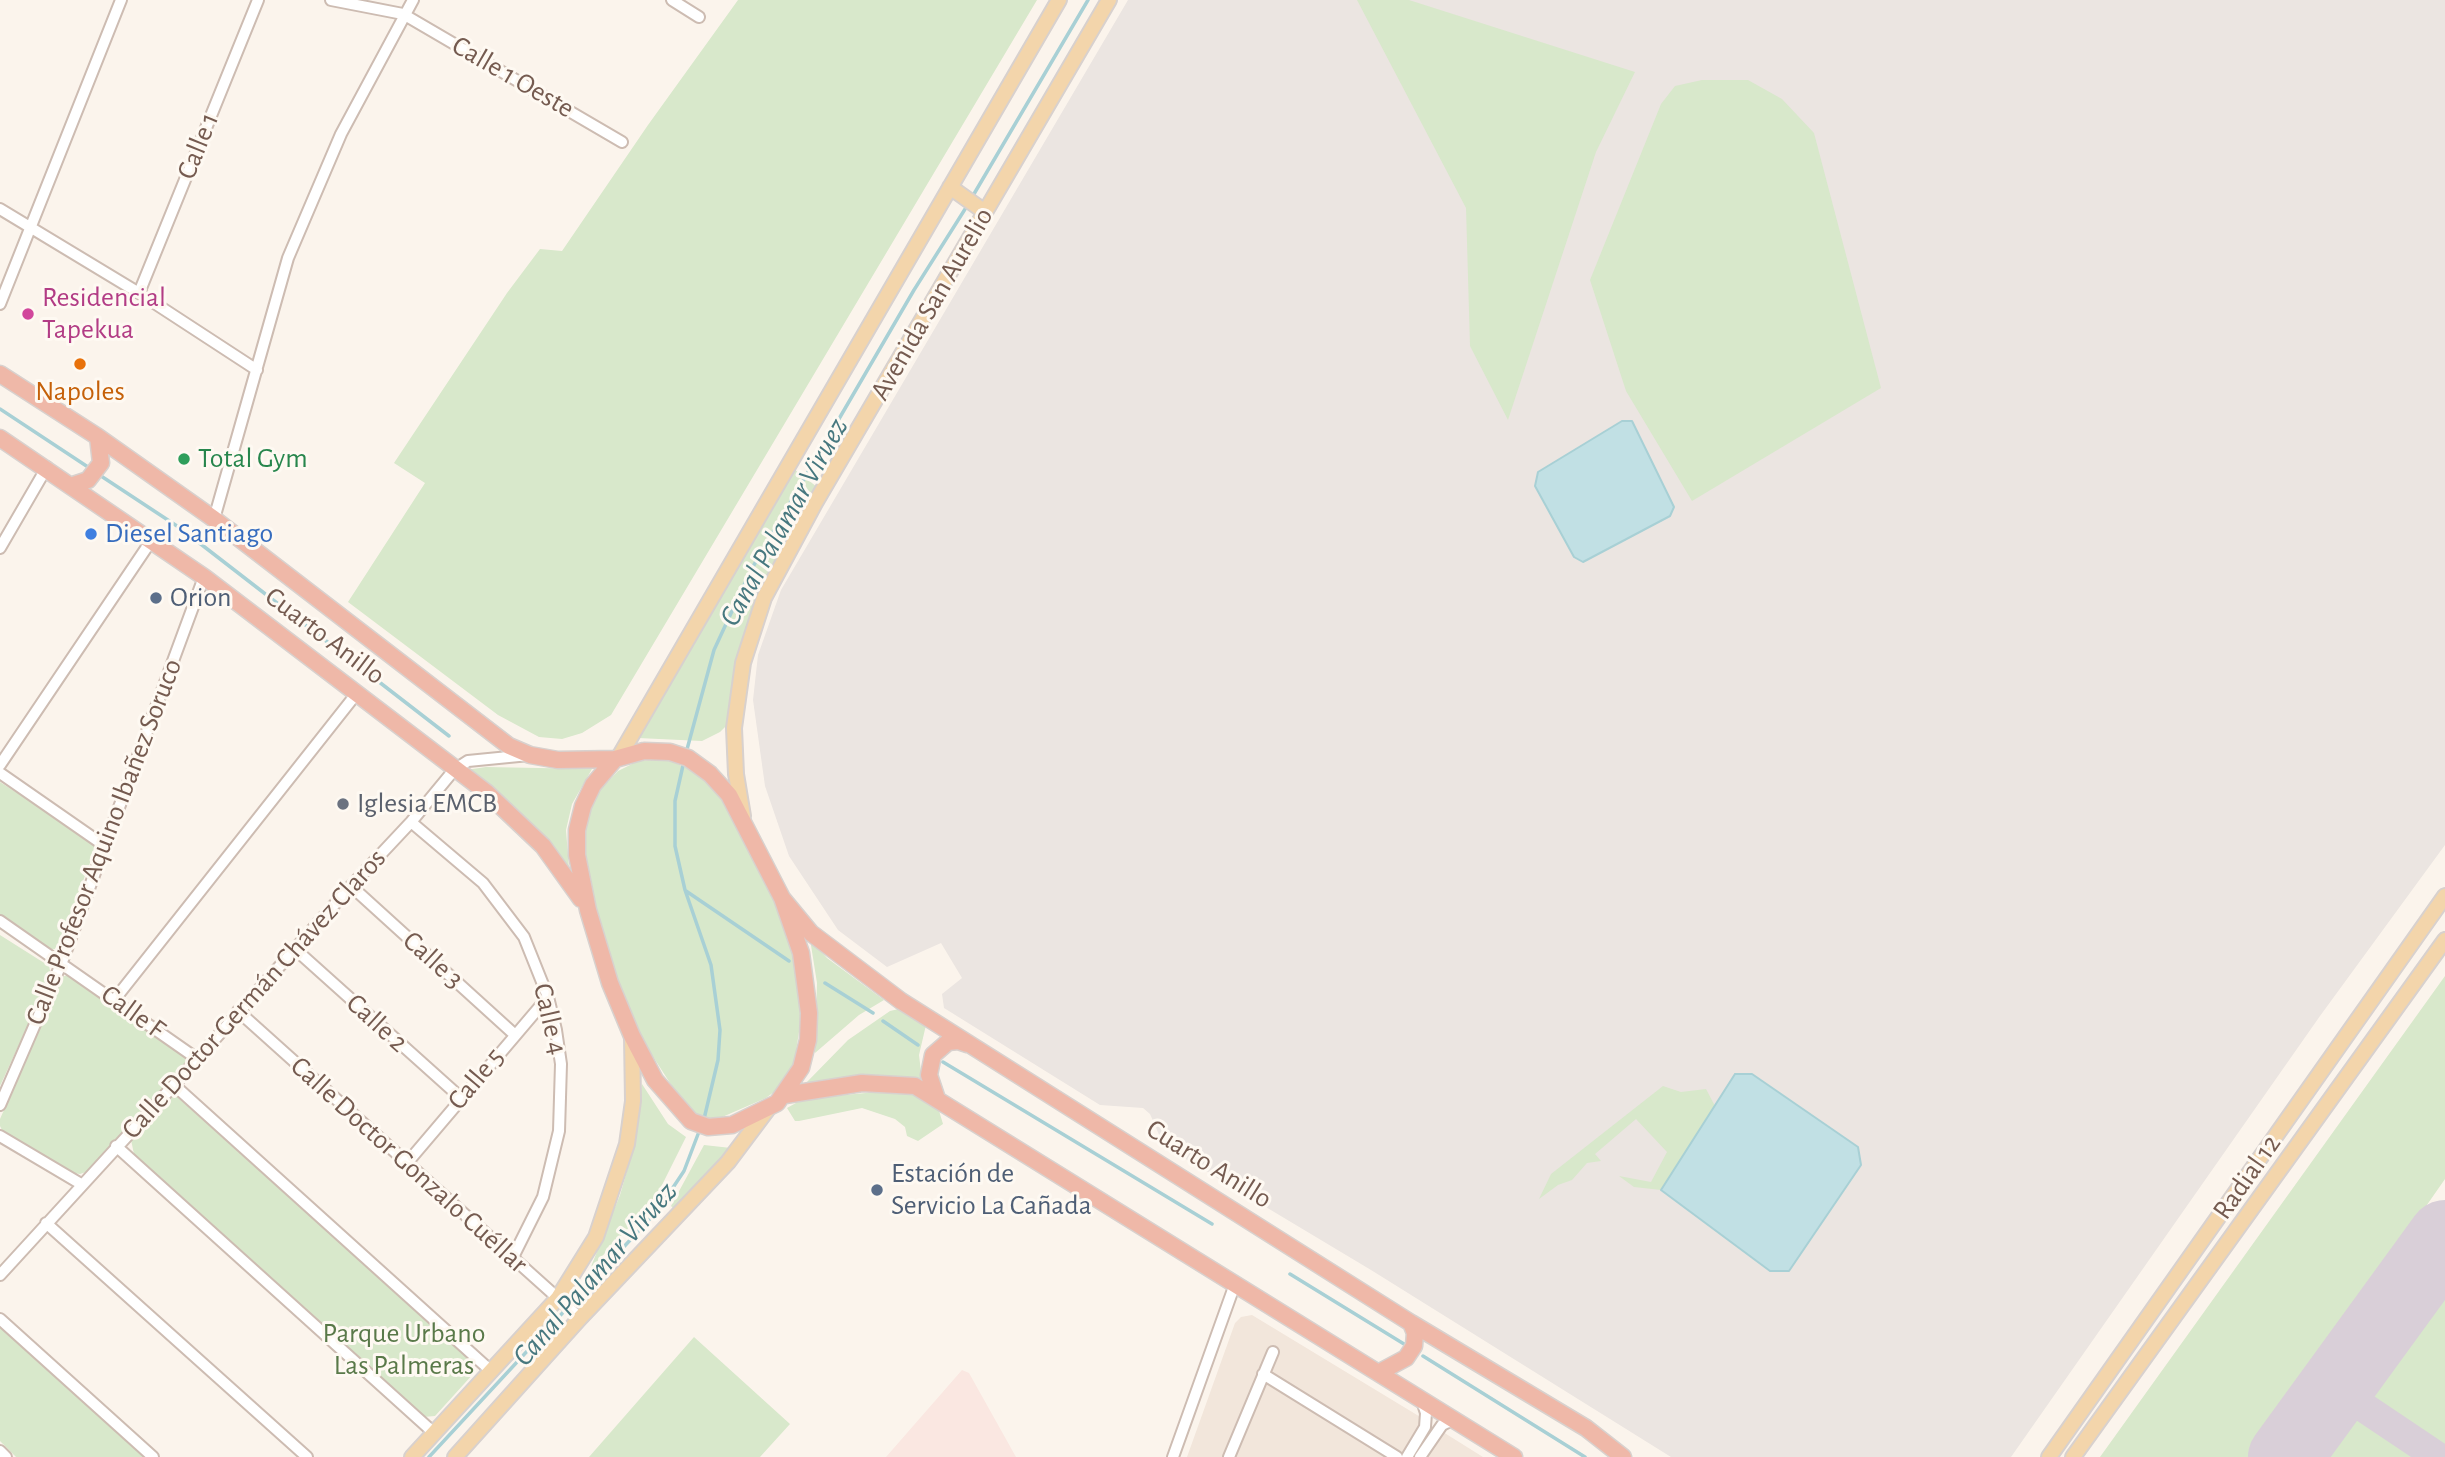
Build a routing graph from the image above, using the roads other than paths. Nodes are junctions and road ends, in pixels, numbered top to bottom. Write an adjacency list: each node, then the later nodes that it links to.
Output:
1 (121, 0): 14 (street)
2 (258, 0): 15 (street, Calle 1)
3 (331, 0): 8 (street, Calle 1 Oeste)
4 (412, 0): 8 (street)
5 (672, 0): 9 (street)
6 (1059, 0): 11 (main road, Avenida San Aurelio)
7 (1109, 0): 13 (main road, Avenida San Aurelio)
8 (403, 14): 10 (street, Calle 1 Oeste); 17 (street)
9 (699, 17)
10 (622, 142)
11 (955, 191): 13 (main road); 32 (main road, Avenida San Aurelio)
12 (0, 209): 14 (street)
13 (982, 209): 36 (main road, Avenida San Aurelio)
14 (33, 228): 15 (street); 16 (street)
15 (139, 293): 17 (street)
16 (0, 303)
17 (257, 370): 26 (street)
18 (0, 374): 20 (highway, Cuarto Anillo)
19 (0, 438): 22 (highway, Cuarto Anillo)
20 (99, 438): 21 (highway, Cuarto Anillo); 23 (highway)
21 (122, 455): 23 (highway); 26 (highway, Cuarto Anillo)
22 (47, 467): 24 (highway, Cuarto Anillo); 28 (street)
23 (100, 471): 24 (highway); 25 (highway)
24 (73, 485): 25 (highway, Cuarto Anillo)
25 (99, 503): 27 (highway, Cuarto Anillo)
26 (214, 519): 31 (highway, Cuarto Anillo)
27 (151, 541): 29 (highway, Cuarto Anillo); 33 (street)
28 (0, 548)
29 (204, 577): 30 (highway, Cuarto Anillo); 38 (street, Calle Profesor Aquino Ibañez Soruco)
30 (356, 693): 34 (highway, Cuarto Anillo); 48 (street)
31 (530, 755): 32 (highway, Cuarto Anillo); 34 (street)
32 (617, 758): 36 (highway, Cuarto Anillo); 42 (highway)
33 (0, 765)
34 (454, 770): 37 (street, Calle Doctor Germán Chávez Claros); 42 (highway, Cuarto Anillo)
35 (0, 773): 38 (street)
36 (743, 816): 41 (highway)
37 (411, 822): 39 (street, Calle Doctor Germán Chávez Claros); 47 (street, Calle 4)
38 (104, 846): 46 (street, Calle Profesor Aquino Ibañez Soruco)
39 (351, 886): 45 (street, Calle Doctor Germán Chávez Claros); 50 (street, Calle 3)
40 (2445, 896): 94 (main road, Radial 12)
41 (782, 898): 52 (highway, Cuarto Anillo); 55 (highway)
42 (588, 910): 51 (highway)
43 (0, 921): 46 (street, Calle F)
44 (2445, 940): 95 (main road, Radial 12)
45 (295, 949): 49 (street, Calle Doctor Germán Chávez Claros); 56 (street, Calle 2)
46 (62, 962): 48 (street, Calle F); 58 (street, Calle Profesor Aquino Ibañez Soruco)
47 (548, 997): 50 (street, Calle 5); 65 (street, Calle 4)
48 (115, 999): 53 (street, Calle F)
49 (238, 1011): 53 (street, Calle Doctor Germán Chávez Claros); 62 (street, Calle Doctor Gonzalo Cuéllar)
50 (514, 1034): 56 (street, Calle 5)
51 (632, 1036): 59 (highway); 68 (main road)
52 (968, 1044): 57 (highway); 71 (highway, Cuarto Anillo)
53 (196, 1058): 54 (street, Calle Doctor Germán Chávez Claros)
54 (174, 1085): 61 (street, Calle Doctor Germán Chávez Claros); 73 (street)
55 (785, 1095): 57 (highway); 59 (highway)
56 (460, 1097): 62 (street, Calle 5)
57 (937, 1099): 67 (highway)
58 (0, 1105)
59 (767, 1110): 69 (main road)
60 (0, 1136): 63 (street)
61 (116, 1146): 63 (street, Calle Doctor Germán Chávez Claros); 79 (street)
62 (407, 1163): 65 (street, Calle Doctor Gonzalo Cuéllar)
63 (81, 1184): 64 (street, Calle Doctor Germán Chávez Claros)
64 (46, 1223): 66 (street, Calle Doctor Germán Chávez Claros); 83 (street)
65 (513, 1257): 68 (street, Calle Doctor Gonzalo Cuéllar)
66 (0, 1275)
67 (1235, 1284): 74 (highway); 86 (street)
68 (561, 1300): 69 (street, Calle Doctor Gonzalo Cuéllar); 73 (main road)
69 (578, 1315): 85 (main road)
70 (0, 1319): 82 (street)
71 (1411, 1322): 74 (highway); 78 (highway, Cuarto Anillo)
72 (1273, 1352): 75 (street)
73 (491, 1371): 79 (main road)
74 (1378, 1373): 76 (highway)
75 (1263, 1374): 87 (street); 88 (street)
76 (1422, 1401): 77 (highway); 89 (street)
77 (1459, 1423): 90 (street); 91 (highway)
78 (1586, 1428): 92 (highway, Cuarto Anillo); 93 (highway)
79 (434, 1433): 84 (main road)
80 (0, 1451): 81 (street)
81 (6, 1457)
82 (153, 1457)
83 (307, 1457)
84 (412, 1457)
85 (455, 1457)
86 (1173, 1457)
87 (1229, 1457)
88 (1397, 1457)
89 (1406, 1457)
90 (1420, 1457)
91 (1514, 1457)
92 (1623, 1457)
93 (1638, 1457)
94 (2049, 1457)
95 (2073, 1457)

